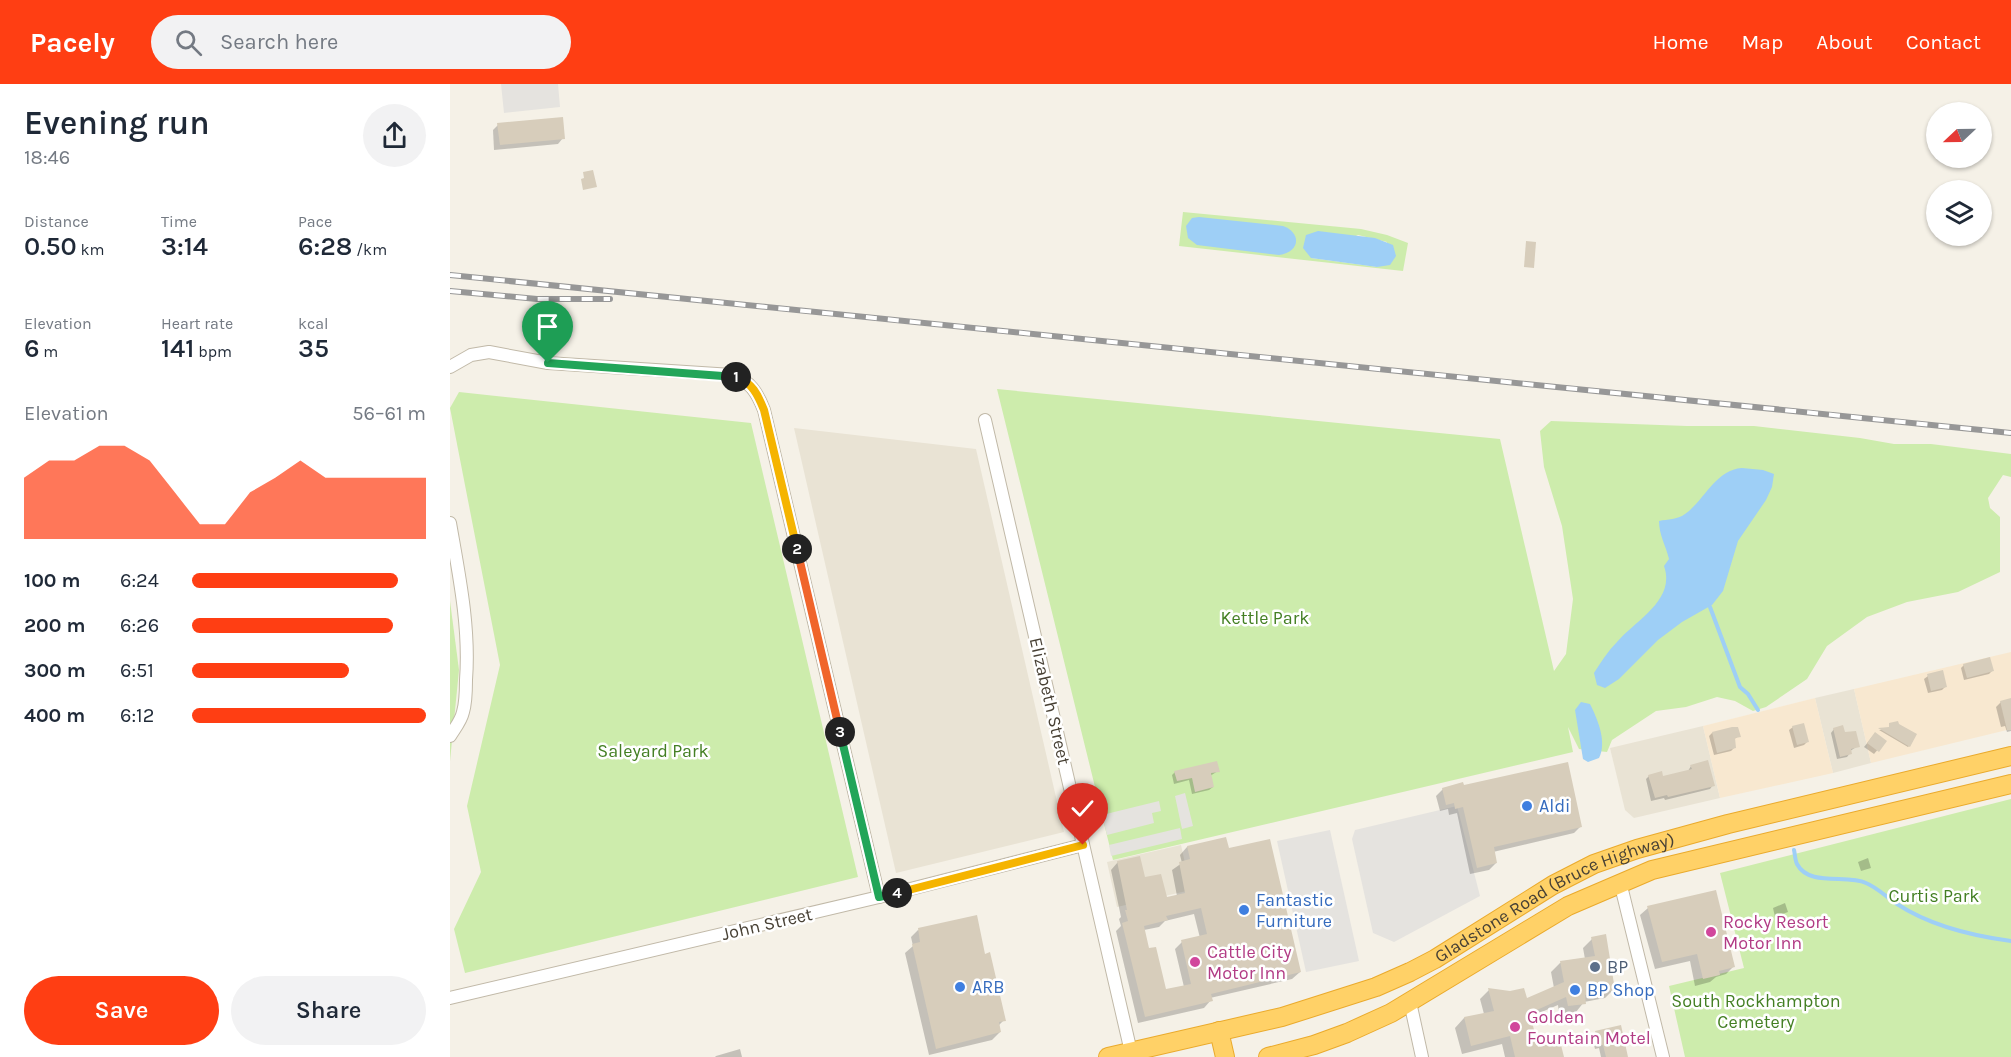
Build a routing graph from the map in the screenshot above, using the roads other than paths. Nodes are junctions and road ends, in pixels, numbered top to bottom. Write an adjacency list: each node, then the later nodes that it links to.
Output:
1 (450, 367): 10 (street)
2 (985, 420): 7 (street, Elizabeth Street)
3 (450, 523): 4 (street)
4 (450, 736)
5 (2011, 756): 8 (highway, Gladstone Road (Bruce Highway))
6 (2011, 784): 9 (highway, Gladstone Road (Bruce Highway))
7 (1083, 845): 10 (street, John Street); 14 (street, Elizabeth Street)
8 (1613, 857): 9 (highway); 13 (highway, Gladstone Road (Bruce Highway))
9 (1620, 882): 12 (highway, Gladstone Road (Bruce Highway)); 19 (street)
10 (879, 897): 11 (street, John Street)
11 (450, 998)
12 (1410, 1002): 17 (highway, Gladstone Road (Bruce Highway)); 18 (street)
13 (1219, 1032): 14 (highway, Gladstone Road (Bruce Highway)); 16 (highway)
14 (1131, 1052): 15 (highway, Gladstone Road (Bruce Highway))
15 (1108, 1057)
16 (1225, 1057)
17 (1268, 1057)
18 (1422, 1057)
19 (1663, 1057)

